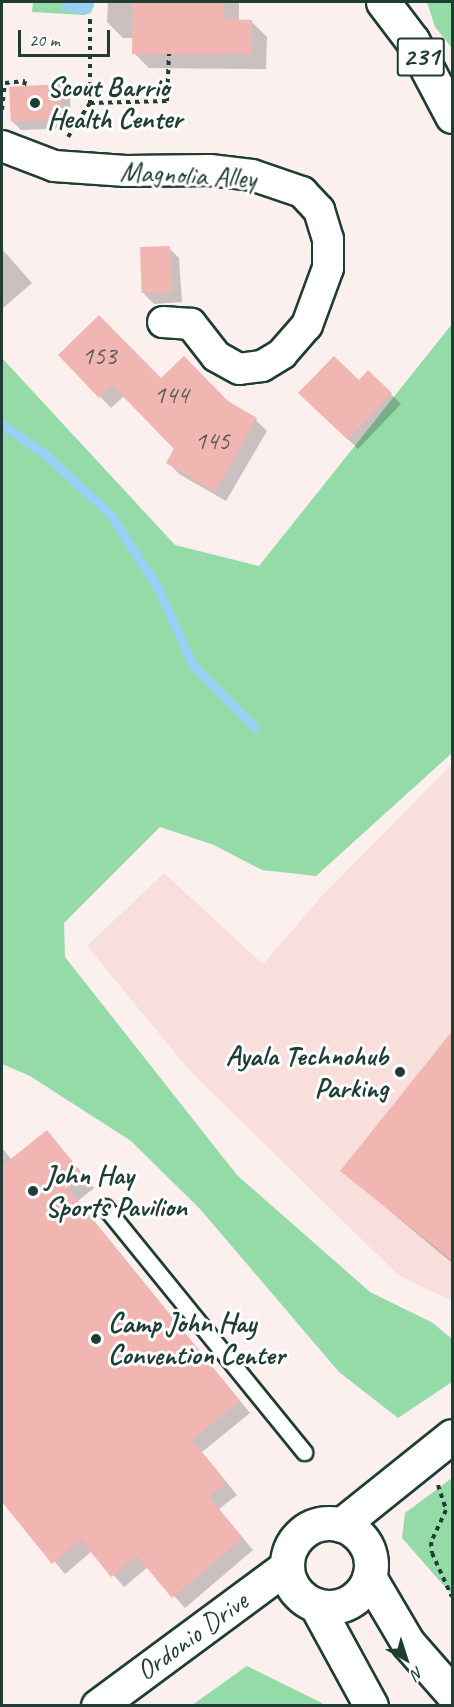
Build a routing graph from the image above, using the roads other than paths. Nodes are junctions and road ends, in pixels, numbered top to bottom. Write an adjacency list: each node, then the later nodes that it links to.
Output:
1 (383, 2): 2 (street, 231)
2 (453, 116)
3 (2, 146): 4 (street, Magnolia Alley)
4 (163, 322)
5 (105, 1207): 7 (lane)
6 (453, 1436): 8 (street)
7 (304, 1452)
8 (340, 1525): 9 (street); 10 (street)
9 (287, 1566): 11 (street); 13 (street, Ordonio Drive)
10 (369, 1577): 11 (street); 12 (street)
11 (316, 1605): 14 (street)
12 (453, 1693)
13 (98, 1706)
14 (371, 1706)

